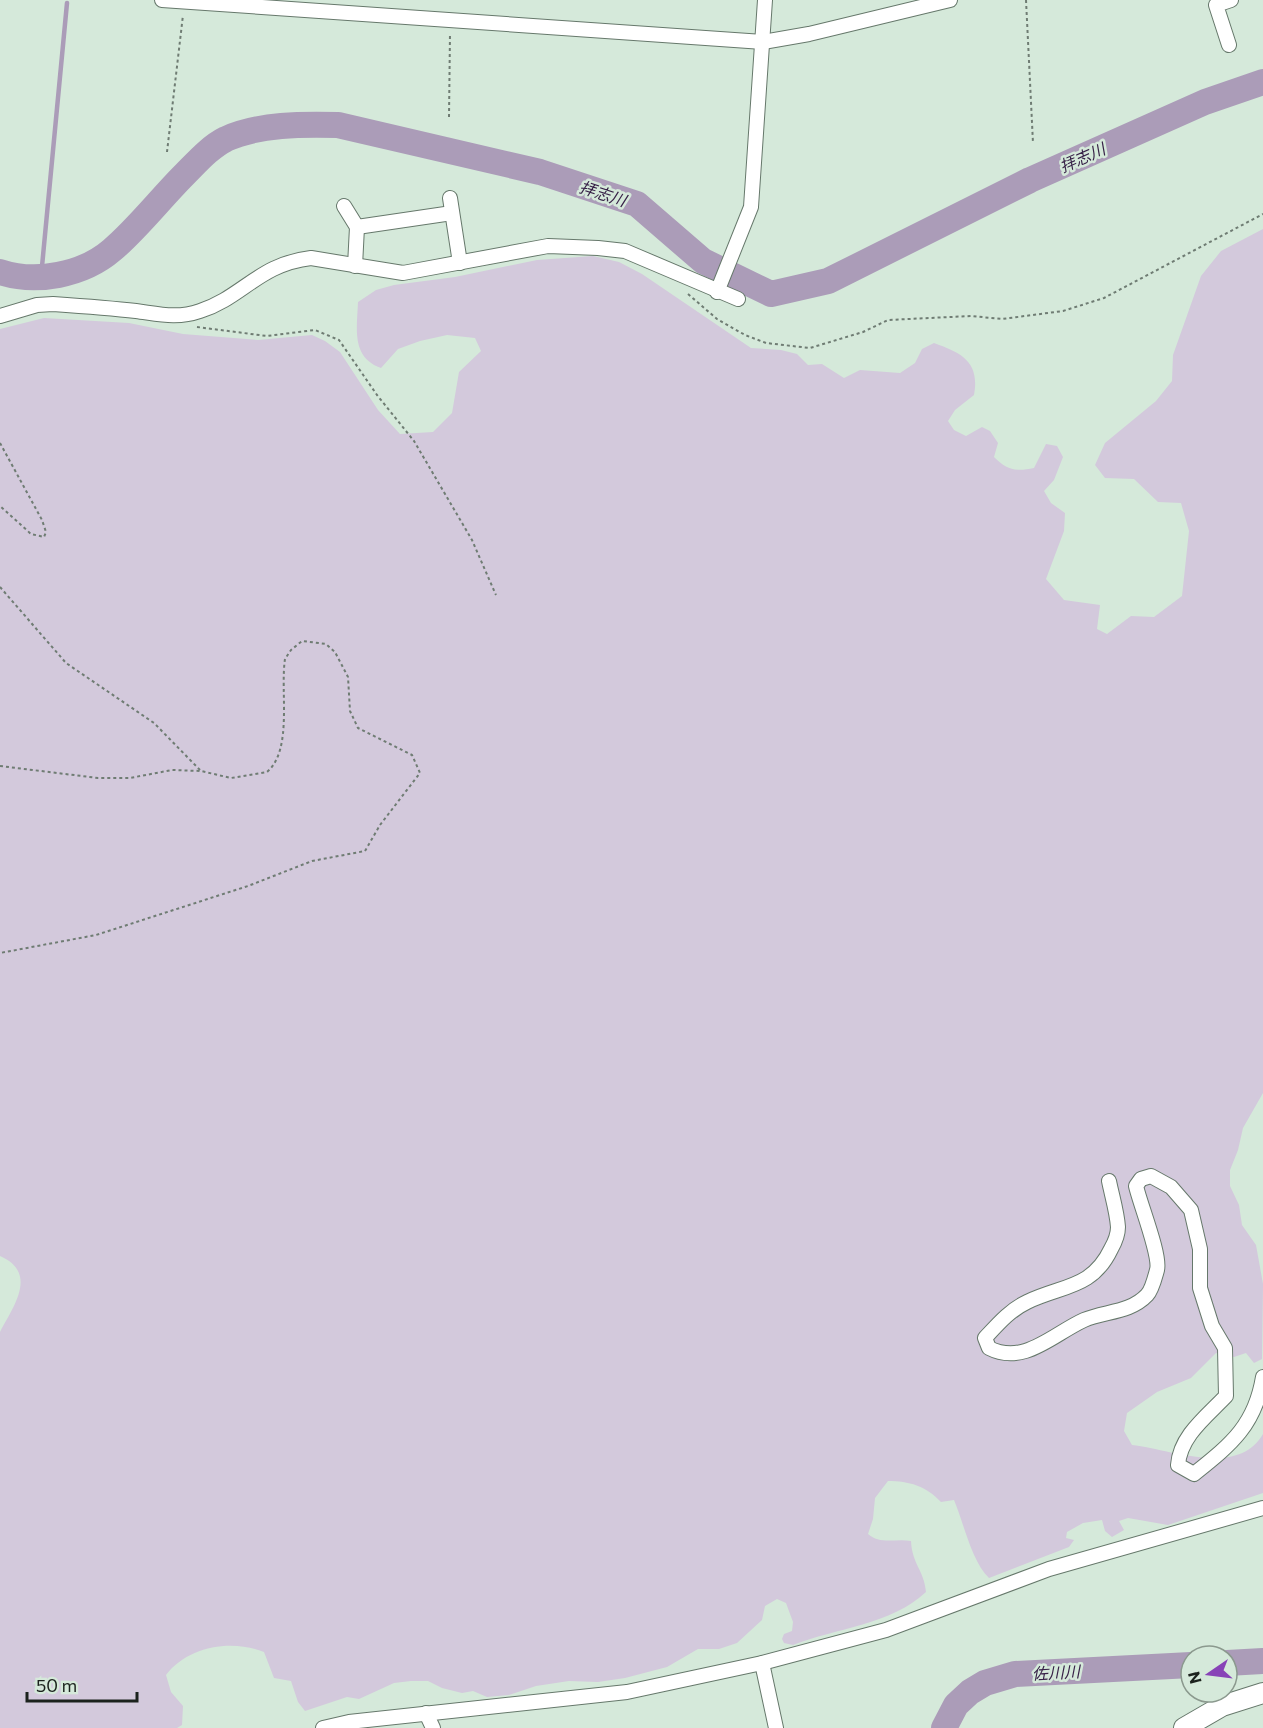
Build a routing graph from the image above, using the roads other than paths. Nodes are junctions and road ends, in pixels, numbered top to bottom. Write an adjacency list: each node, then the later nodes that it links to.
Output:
1 (162, 0): 5 (street)
2 (765, 0): 7 (street)
3 (950, 0): 7 (street)
4 (1231, 0): 6 (street)
5 (184, 1): 7 (street)
6 (1211, 38)
7 (764, 42): 14 (street)
8 (450, 198): 10 (street)
9 (344, 206): 11 (street)
10 (453, 213): 11 (street); 12 (street)
11 (357, 227): 13 (street)
12 (460, 263): 13 (street); 14 (street)
13 (355, 266): 16 (street)
14 (718, 290): 15 (street)
15 (738, 299)
16 (0, 316)
17 (1109, 1181): 18 (street)
18 (1263, 1377)
19 (1263, 1508): 20 (street)
20 (762, 1663): 22 (street); 26 (street)
21 (1263, 1693): 27 (street)
22 (426, 1713): 23 (street); 25 (street)
23 (400, 1722): 24 (street)
24 (323, 1728)
25 (434, 1728)
26 (776, 1728)
27 (1184, 1728)

